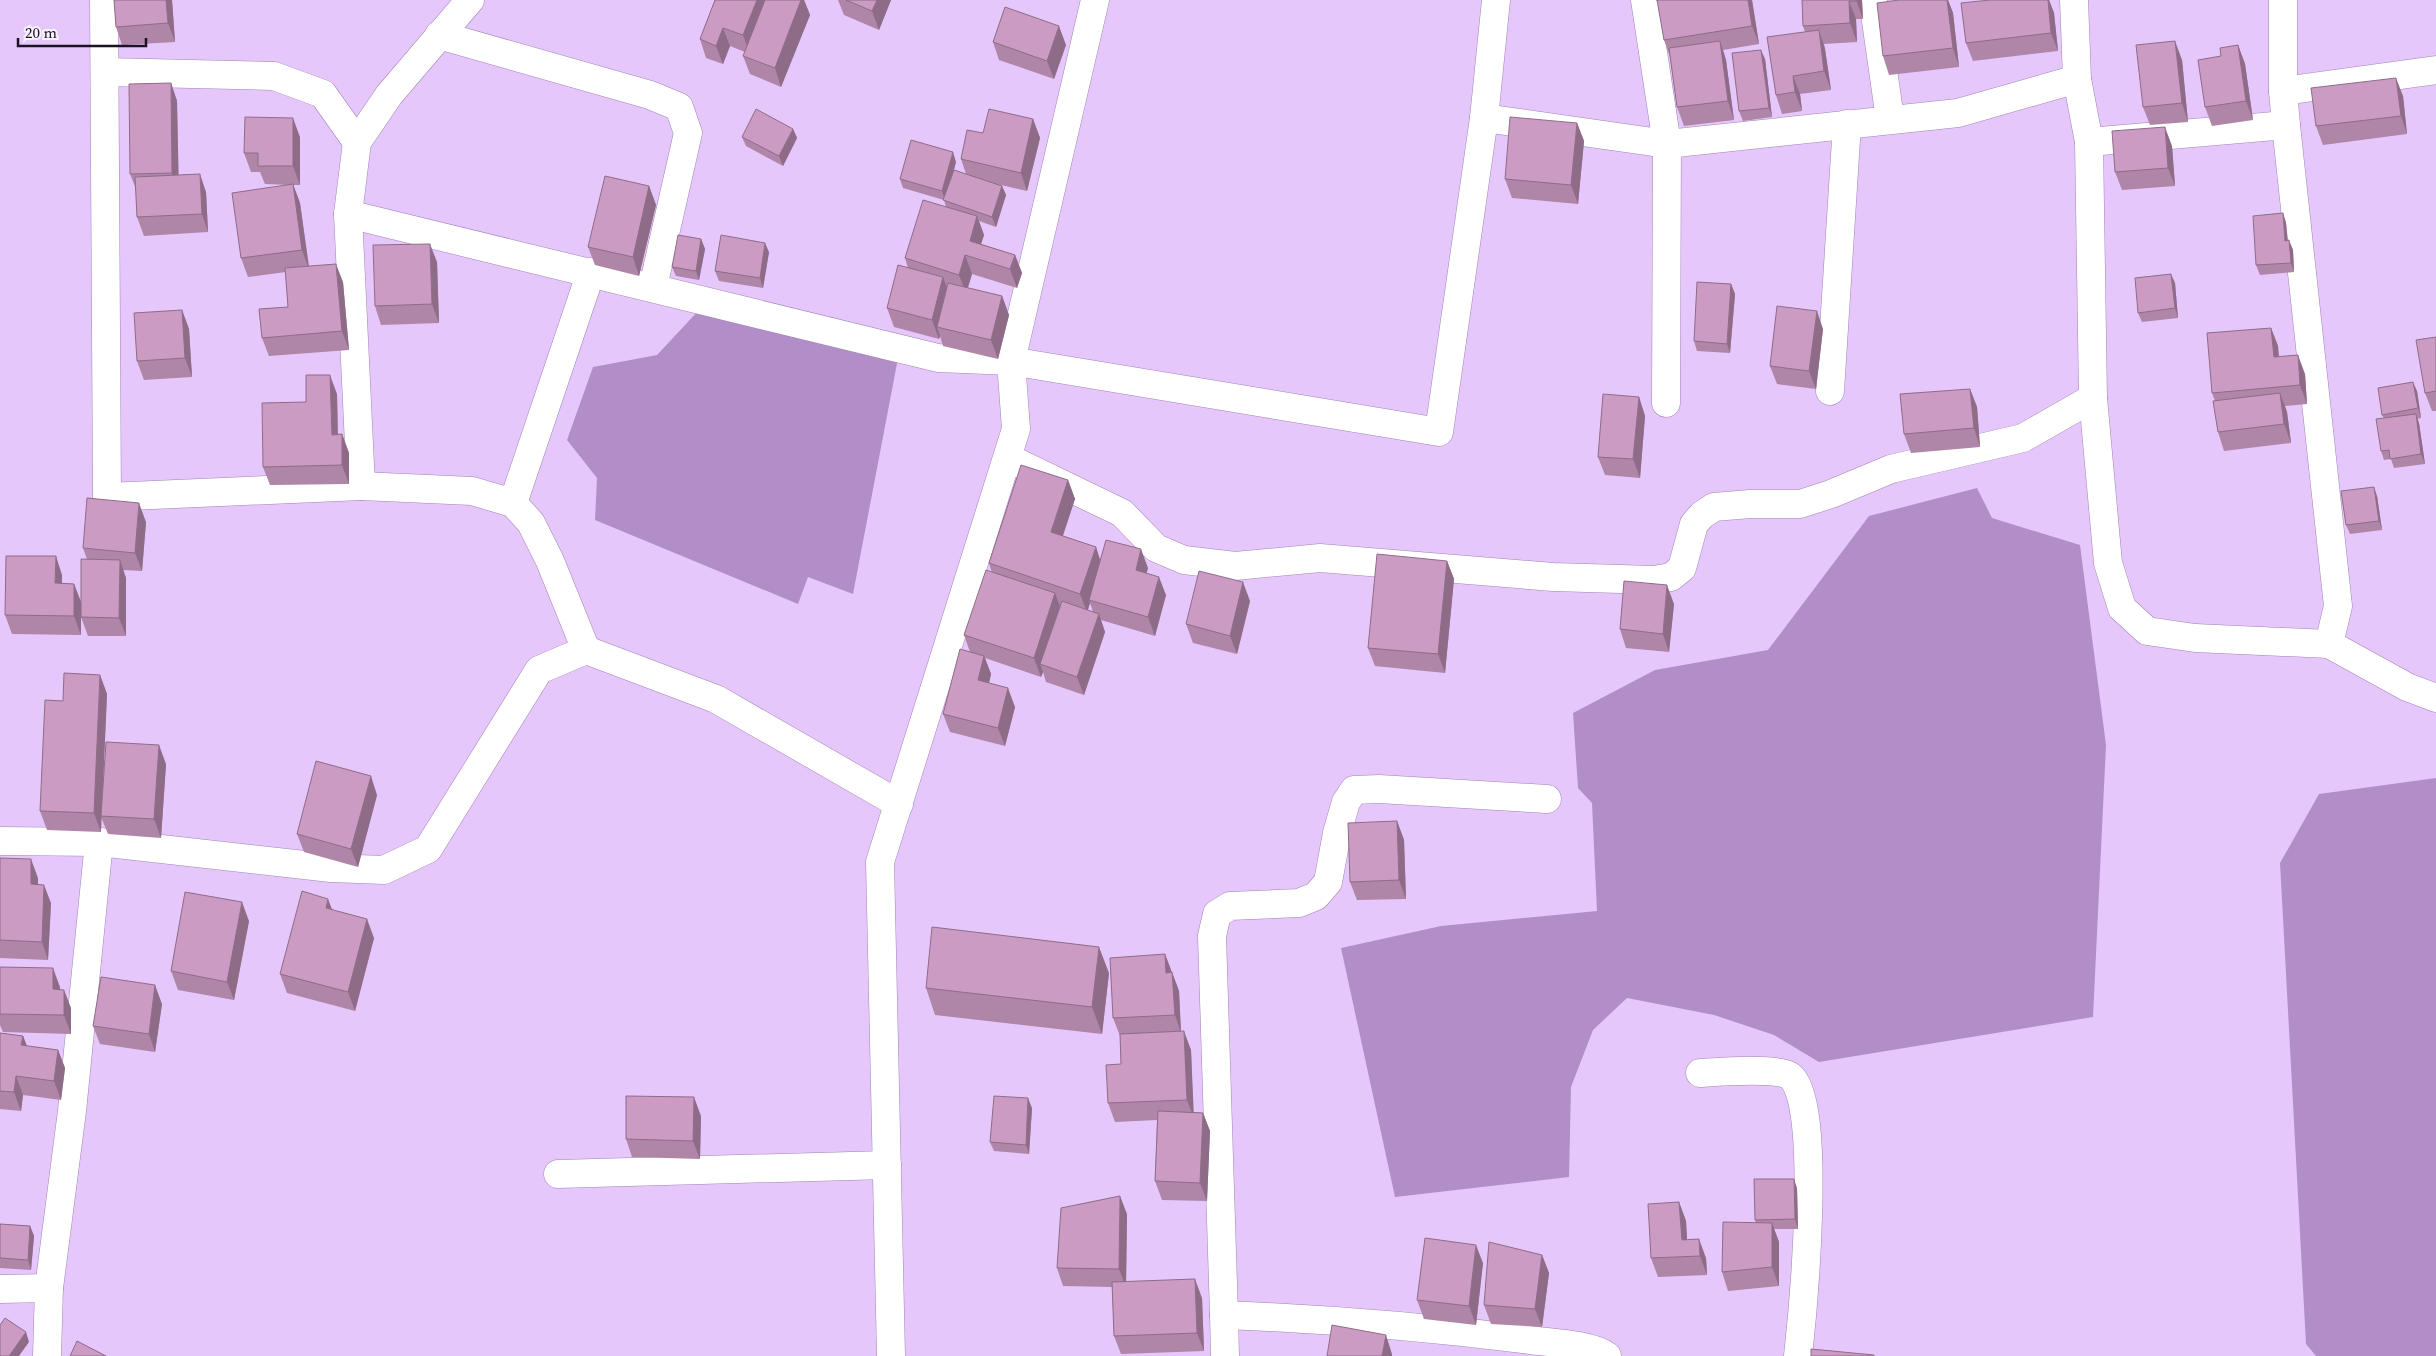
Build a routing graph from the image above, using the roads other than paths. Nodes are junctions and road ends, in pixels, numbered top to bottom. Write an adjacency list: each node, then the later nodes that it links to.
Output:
1 (104, 0): 11 (street)
2 (470, 0): 9 (street)
3 (1095, 0): 24 (street)
4 (1496, 0): 14 (street)
5 (1646, 0): 20 (street)
6 (1873, 0): 15 (street)
7 (2074, 0): 12 (street)
8 (2283, 0): 13 (street)
9 (439, 36): 18 (street); 23 (street)
10 (2436, 70): 13 (street)
11 (104, 72): 18 (street); 29 (street)
12 (2077, 79): 15 (street); 19 (street)
13 (2283, 91): 17 (street)
14 (1484, 118): 20 (street); 24 (street)
15 (1890, 119): 16 (street)
16 (1847, 124): 20 (street); 25 (street)
17 (2286, 125): 19 (street); 31 (street)
18 (357, 142): 21 (street)
19 (2089, 142): 26 (street)
20 (1667, 144): 27 (street)
21 (348, 214): 22 (street); 29 (street)
22 (591, 272): 23 (street); 30 (street)
23 (653, 287): 24 (street)
24 (1011, 361): 28 (street)
25 (1830, 391)
26 (2093, 398): 28 (street); 31 (street)
27 (1666, 403)
28 (1008, 458): 35 (street)
29 (361, 486): 30 (street)
30 (512, 503): 32 (street)
31 (2329, 644): 33 (street)
32 (586, 650): 35 (street); 37 (street)
33 (2436, 698)
34 (1546, 799): 43 (street)
35 (899, 804): 39 (street)
36 (0, 841): 37 (street)
37 (99, 842): 41 (street)
38 (1700, 1073): 48 (street)
39 (886, 1165): 40 (street); 45 (street)
40 (558, 1174)
41 (49, 1288): 42 (street); 44 (street)
42 (0, 1289)
43 (1224, 1315): 46 (street); 47 (street)
44 (47, 1356)
45 (890, 1356)
46 (1225, 1356)
47 (1607, 1356)
48 (1798, 1356)

